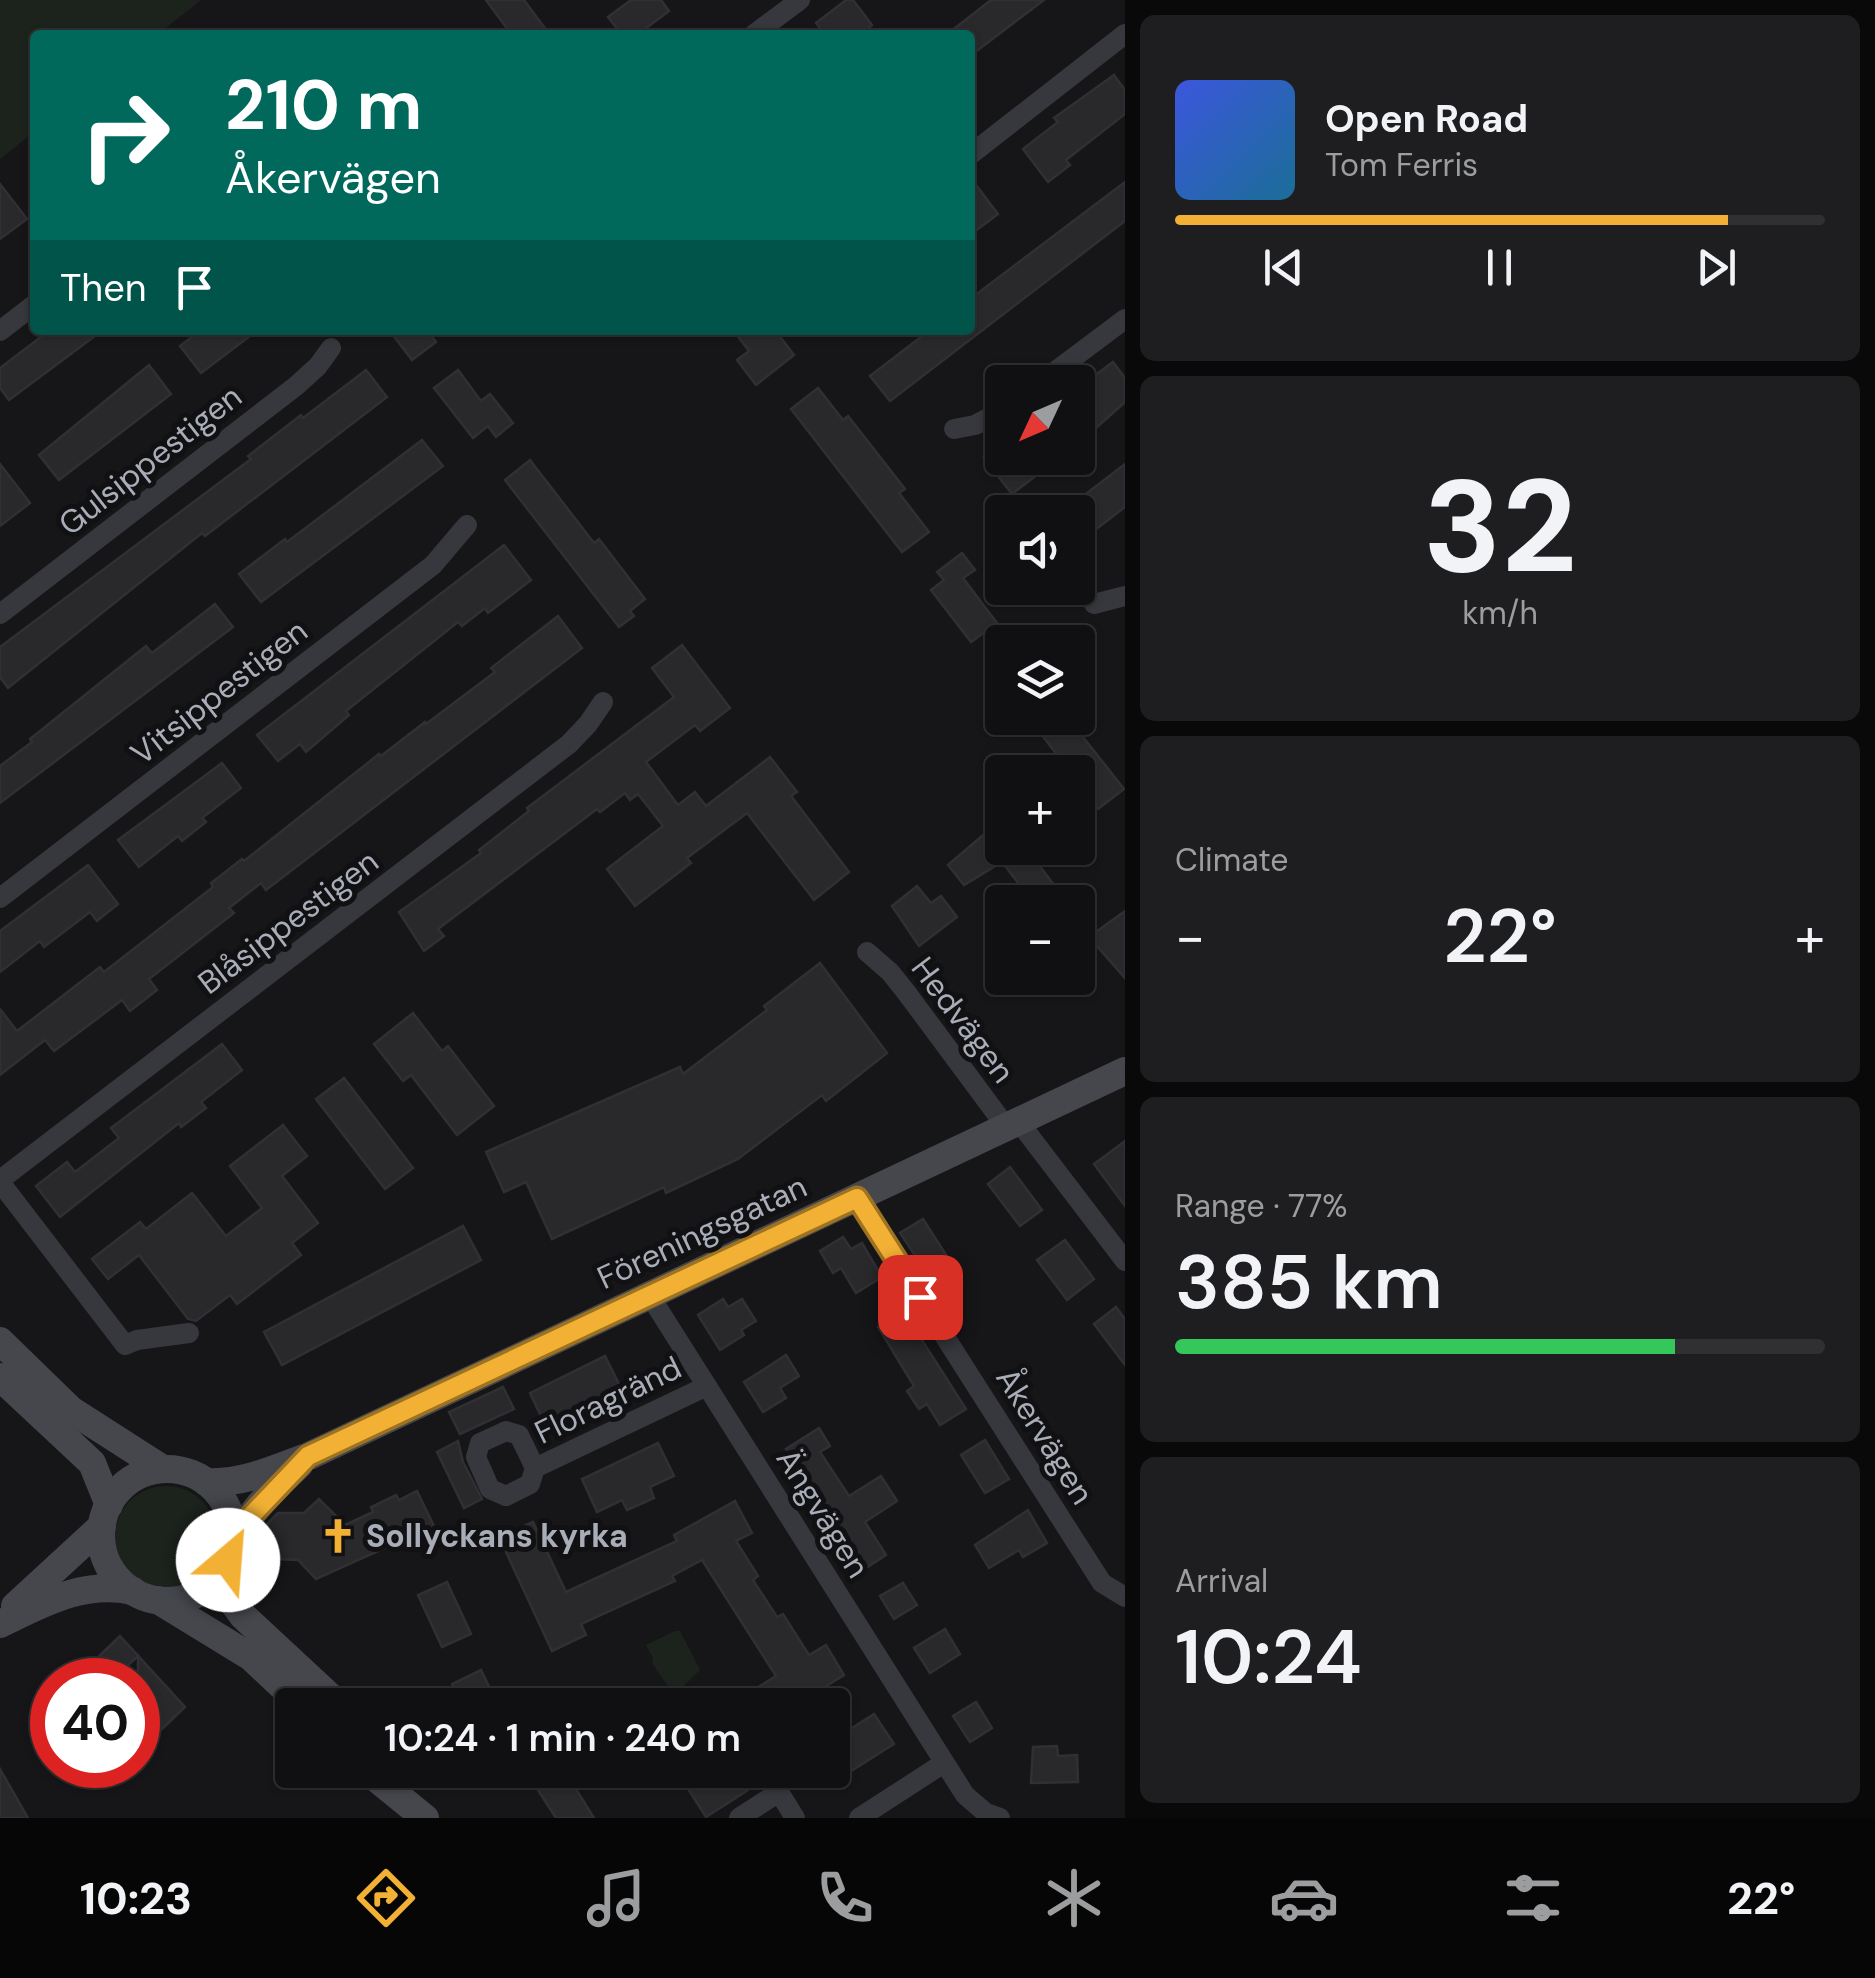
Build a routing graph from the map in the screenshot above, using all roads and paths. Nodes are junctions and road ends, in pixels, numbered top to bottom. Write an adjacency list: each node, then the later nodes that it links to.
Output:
1 (800, 0): 2 (street)
2 (760, 30)
3 (1125, 34): 4 (street)
4 (975, 150)
5 (30, 308): 7 (street)
6 (1125, 319): 9 (street)
7 (0, 331)
8 (331, 348): 15 (street, Gulsippestigen)
9 (1064, 365)
10 (985, 420): 11 (street)
11 (954, 429)
12 (467, 525): 17 (street, Vitsippestigen)
13 (1125, 596): 14 (street)
14 (1095, 604)
15 (0, 614)
16 (603, 702): 21 (street, Blåsippestigen)
17 (0, 898)
18 (866, 952): 20 (street, Hedvägen)
19 (1125, 1070): 20 (street, Föreningsgatan)
20 (1013, 1125): 22 (street, Föreningsgatan); 23 (street, Hedvägen)
21 (0, 1181): 25 (street)
22 (857, 1198): 24 (street, Föreningsgatan); 36 (street, Åkervägen)
23 (1125, 1261)
24 (650, 1296): 28 (street, Ängvägen); 29 (street, Föreningsgatan)
25 (189, 1334)
26 (0, 1341): 31 (street)
27 (0, 1377): 33 (street)
28 (707, 1386): 30 (street, Floragränd); 40 (street, Ängvägen)
29 (308, 1456): 32 (street, Föreningsgatan); 34 (street, Föreningsgatan)
30 (536, 1468)
31 (164, 1469): 32 (street); 33 (street)
32 (206, 1482): 34 (street)
33 (105, 1516): 35 (street); 37 (street)
34 (227, 1560): 35 (street); 39 (street)
35 (145, 1595): 37 (street); 38 (street)
36 (1125, 1597)
37 (0, 1621)
38 (284, 1688)
39 (320, 1688)
40 (944, 1763): 47 (street); 48 (street, Ängvägen)
41 (388, 1788): 43 (street)
42 (410, 1788): 44 (street)
43 (425, 1818)
44 (434, 1818)
45 (739, 1818): 46 (street)
46 (795, 1818)
47 (858, 1818)
48 (1000, 1818)

